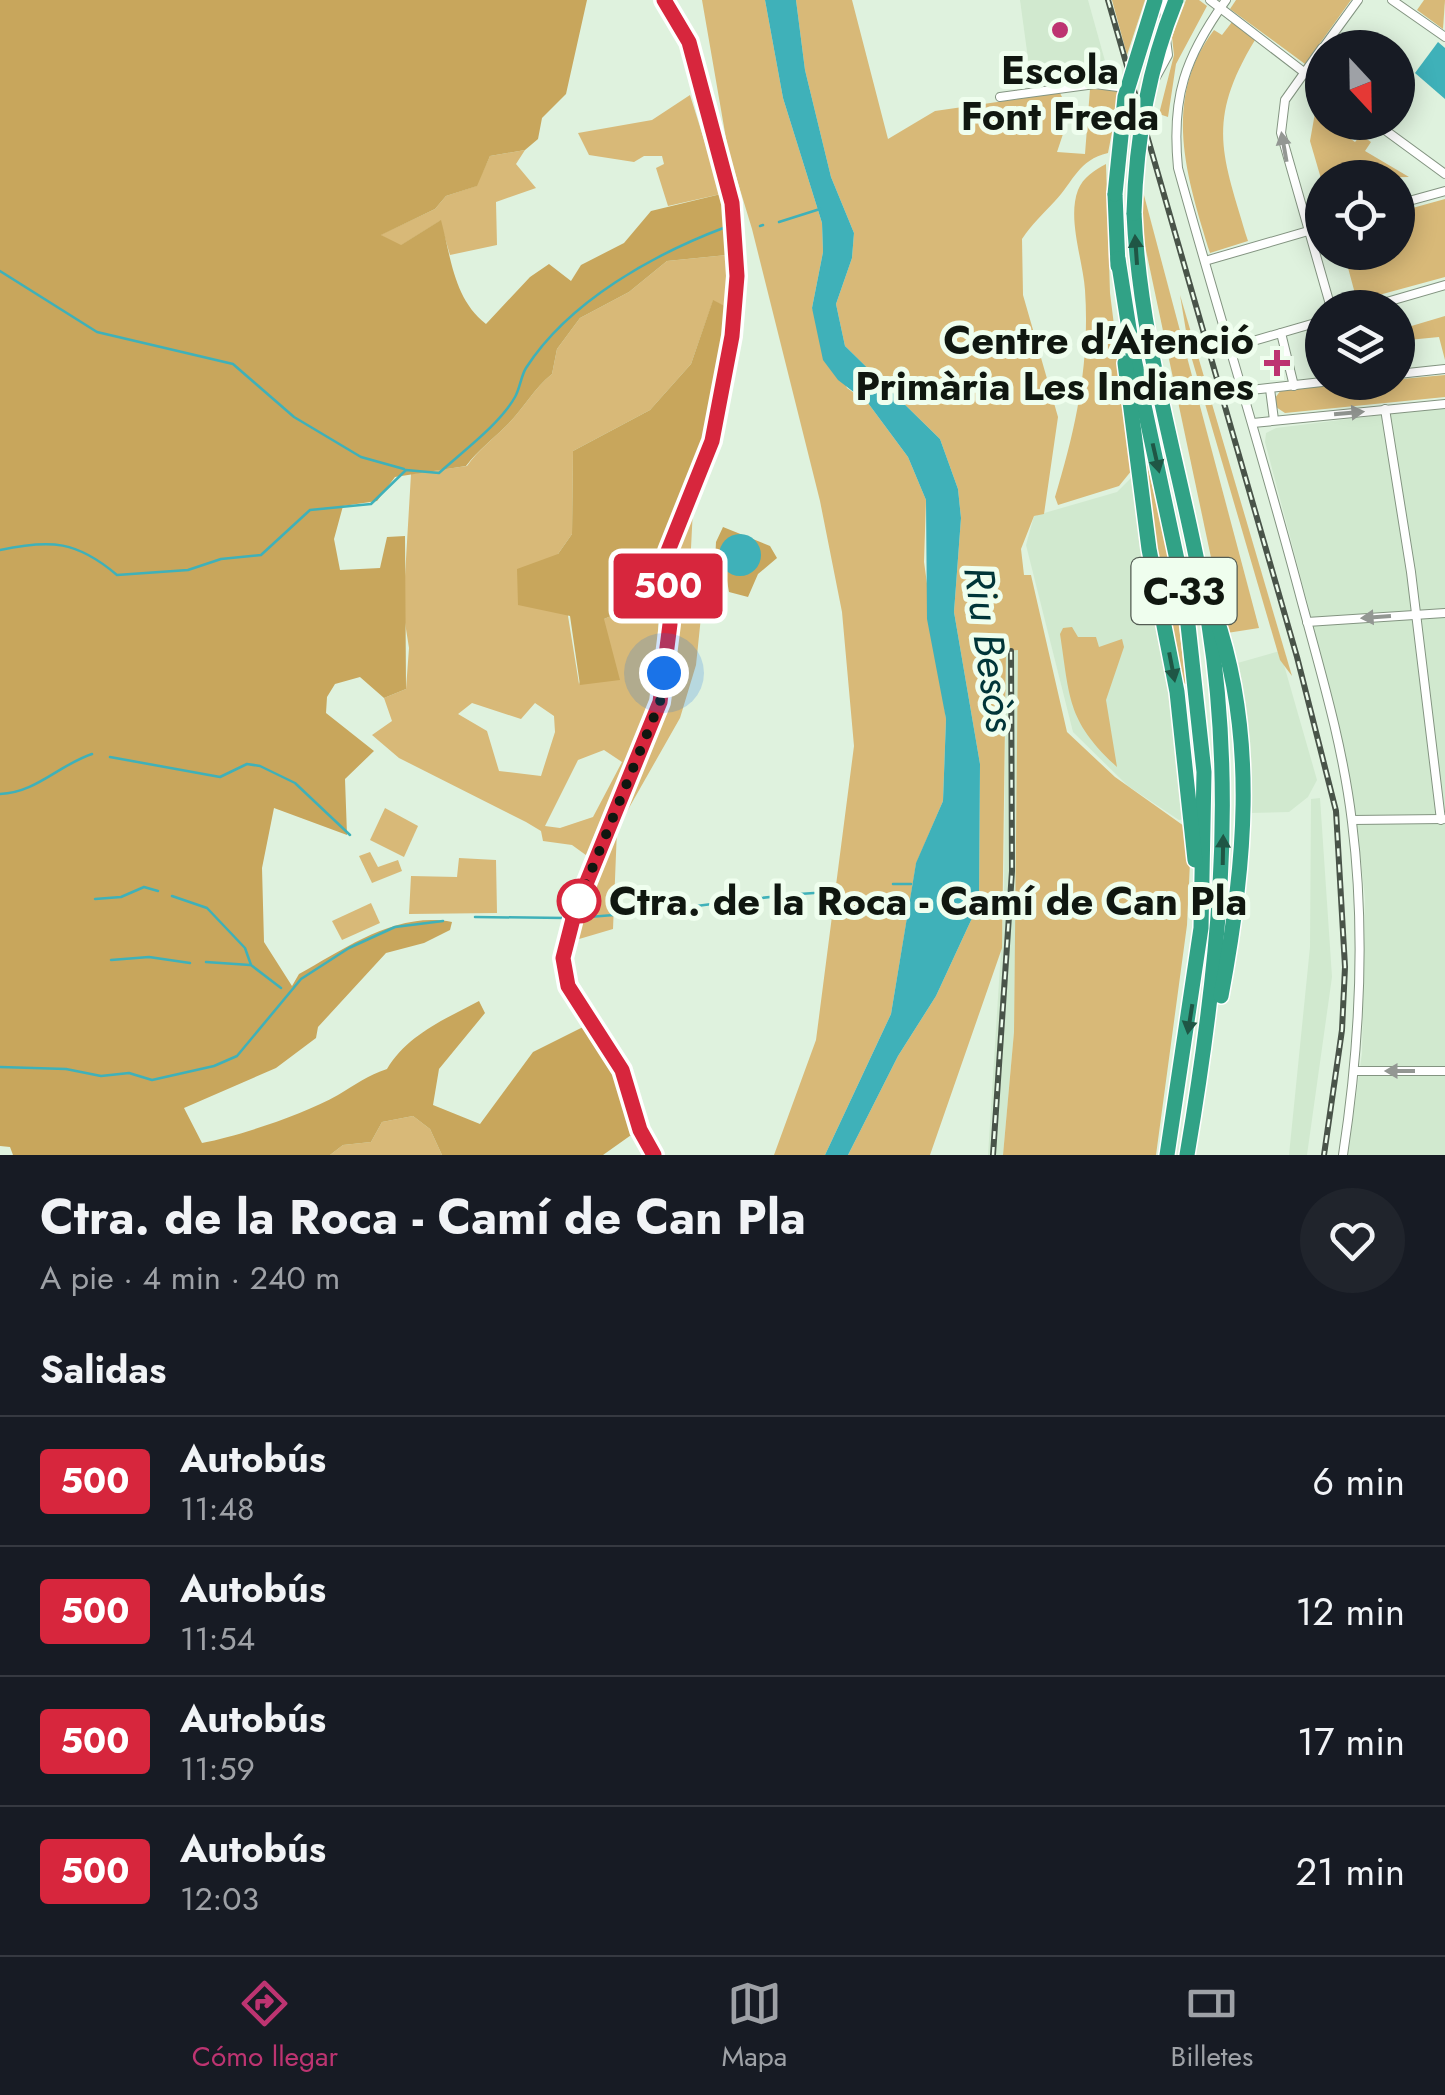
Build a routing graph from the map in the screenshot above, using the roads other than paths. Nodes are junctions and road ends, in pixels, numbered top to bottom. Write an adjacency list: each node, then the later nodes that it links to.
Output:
1 (664, 0): 46 (street)
2 (1155, 0): 21 (highway, C-33, bridge)
3 (1163, 0): 12 (street)
4 (1176, 0): 48 (highway, C-33, one-way to 4, bridge)
5 (1210, 0): 8 (street)
6 (1358, 0): 9 (street)
7 (1392, 0): 10 (street)
8 (1224, 4): 11 (street); 22 (street)
9 (1336, 30)
10 (1445, 38)
11 (1304, 73): 19 (street, one-way to 11)
12 (1142, 83)
13 (1118, 87): 14 (street)
14 (1000, 97)
15 (1399, 140): 16 (street)
16 (1445, 174)
17 (1445, 190): 18 (street)
18 (1415, 199)
19 (1305, 228)
20 (1305, 232): 22 (street)
21 (1118, 259): 43 (highway, one-way to 43); 43 (highway, C-33, one-way to 43)
22 (1205, 261): 27 (street)
23 (1445, 285): 24 (street)
24 (1415, 294)
25 (1305, 326): 26 (street)
26 (1281, 333): 27 (street); 31 (street)
27 (1229, 348): 32 (street)
28 (1445, 369): 29 (street)
29 (1415, 372)
30 (1305, 384): 31 (street)
31 (1294, 386): 33 (street)
32 (1242, 390): 33 (street); 37 (street)
33 (1270, 390): 36 (street)
34 (1445, 404): 35 (street)
35 (1385, 409): 36 (street, one-way to 35); 39 (street)
36 (1274, 420): 37 (street)
37 (1252, 423): 40 (street)
38 (1445, 613): 39 (street)
39 (1415, 615): 40 (street, one-way to 40); 42 (street)
40 (1307, 622): 41 (street)
41 (1352, 820): 42 (street); 44 (street)
42 (1443, 820)
43 (1201, 928): 47 (highway, C-33, one-way to 47)
44 (1355, 1071): 45 (street, one-way to 44); 49 (street)
45 (1445, 1071)
46 (654, 1155)
47 (1167, 1155)
48 (1187, 1155)
49 (1342, 1155)

